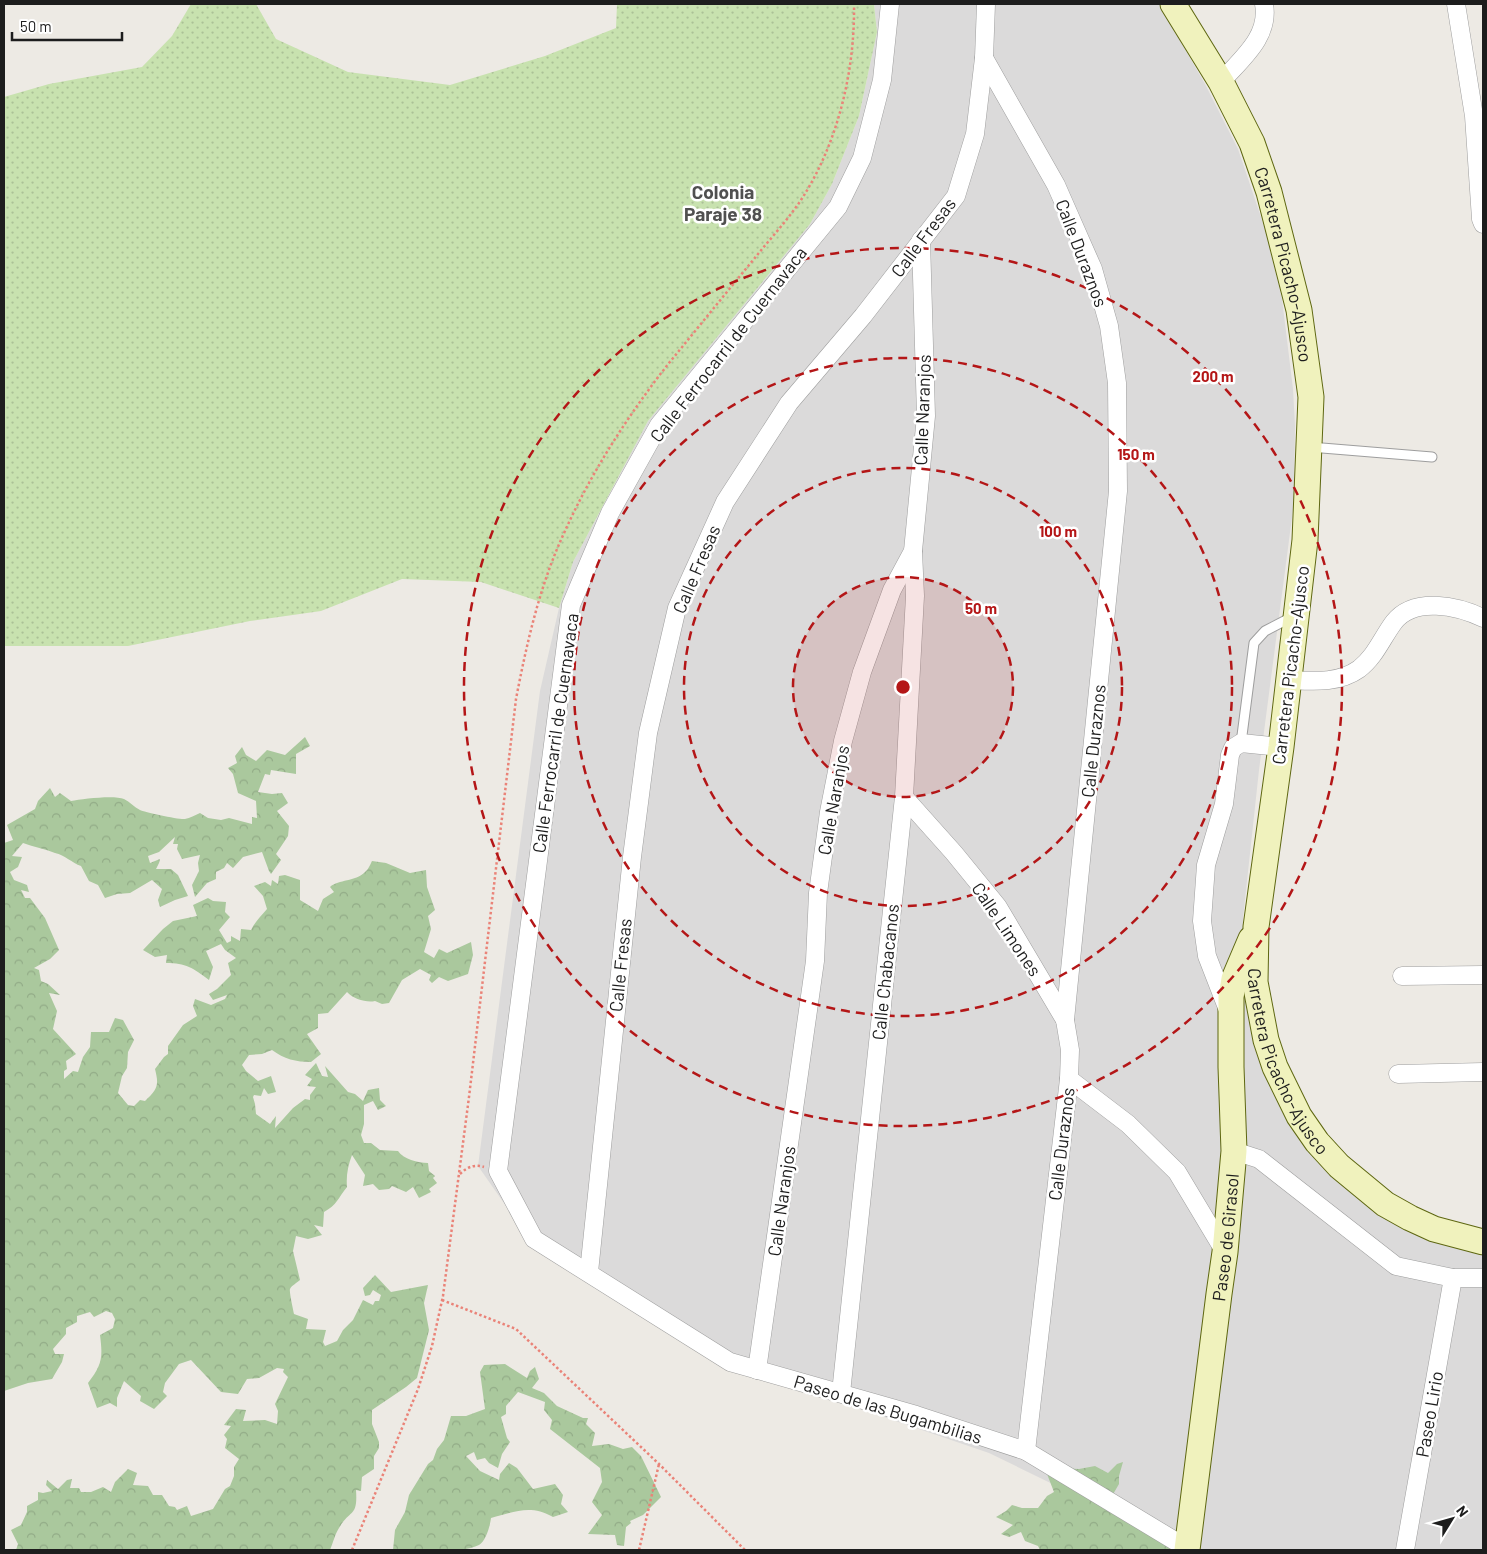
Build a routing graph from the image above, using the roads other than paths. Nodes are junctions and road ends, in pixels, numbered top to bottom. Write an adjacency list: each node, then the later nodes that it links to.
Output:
1 (890, 4): 30 (street, Calle Ferrocarril de Cuernavaca)
2 (986, 4): 6 (street, Calle Fresas)
3 (1173, 4): 7 (main road, Carretera Picacho-Ajusco)
4 (1264, 4): 7 (street)
5 (1456, 4): 8 (street)
6 (984, 58): 9 (street, Calle Fresas); 23 (street, Calle Duraznos)
7 (1221, 82): 10 (main road, Carretera Picacho-Ajusco)
8 (1483, 224)
9 (921, 240): 12 (street, Calle Naranjos); 30 (street, Calle Fresas)
10 (1309, 447): 11 (lane); 13 (main road, Carretera Picacho-Ajusco)
11 (1432, 457)
12 (913, 551): 18 (street, Calle Chabacanos); 33 (street, Calle Naranjos)
13 (1296, 614): 15 (main road, Carretera Picacho-Ajusco); 16 (lane)
14 (1483, 618): 15 (street)
15 (1288, 680): 17 (main road, Carretera Picacho-Ajusco)
16 (1241, 743): 17 (street); 22 (street)
17 (1281, 747): 19 (main road, Carretera Picacho-Ajusco)
18 (904, 797): 23 (street, Calle Limones); 34 (street, Calle Chabacanos)
19 (1256, 927): 22 (main road, Paseo de Girasol); 28 (main road, Carretera Picacho-Ajusco)
20 (1483, 975): 21 (street)
21 (1402, 976)
22 (1231, 1018): 27 (main road, Paseo de Girasol)
23 (1065, 1020): 26 (street, Calle Duraznos)
24 (1483, 1072): 25 (street)
25 (1398, 1074)
26 (1069, 1079): 29 (street); 35 (street, Calle Duraznos)
27 (1234, 1151): 29 (main road, Paseo de Girasol); 31 (street)
28 (1483, 1242)
29 (1225, 1252): 36 (main road, Paseo de Girasol)
30 (589, 1272): 33 (street, Paseo de las Bugambilias)
31 (1453, 1278): 32 (street); 37 (street, Paseo Lirio)
32 (1483, 1278)
33 (757, 1370): 34 (street, Paseo de las Bugambilias)
34 (841, 1393): 35 (street, Paseo de las Bugambilias)
35 (1026, 1451): 36 (street, Paseo de las Bugambilias)
36 (1188, 1550)
37 (1405, 1550)

